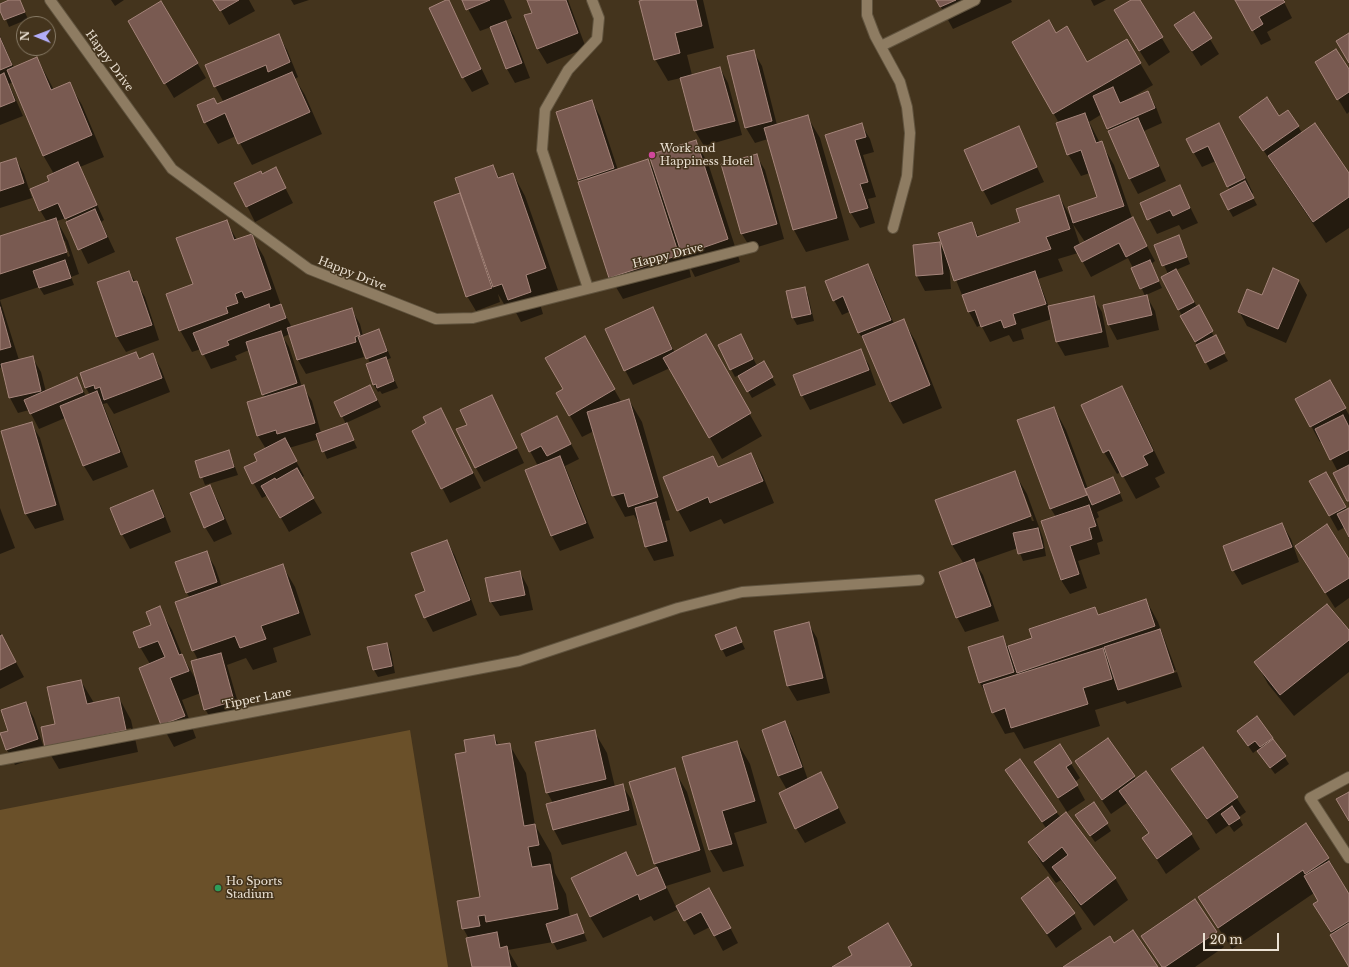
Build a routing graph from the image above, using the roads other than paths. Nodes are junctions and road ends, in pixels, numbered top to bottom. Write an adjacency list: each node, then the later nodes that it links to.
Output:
1 (50, 0): 8 (street, Happy Drive)
2 (592, 0): 8 (street)
3 (866, 0): 5 (street)
4 (976, 0): 5 (street)
5 (881, 46): 6 (street)
6 (893, 228)
7 (753, 247): 8 (street, Happy Drive)
8 (588, 288)
9 (919, 580): 10 (street, Tipper Lane)
10 (0, 760)
11 (1349, 777): 12 (street)
12 (1349, 858)

